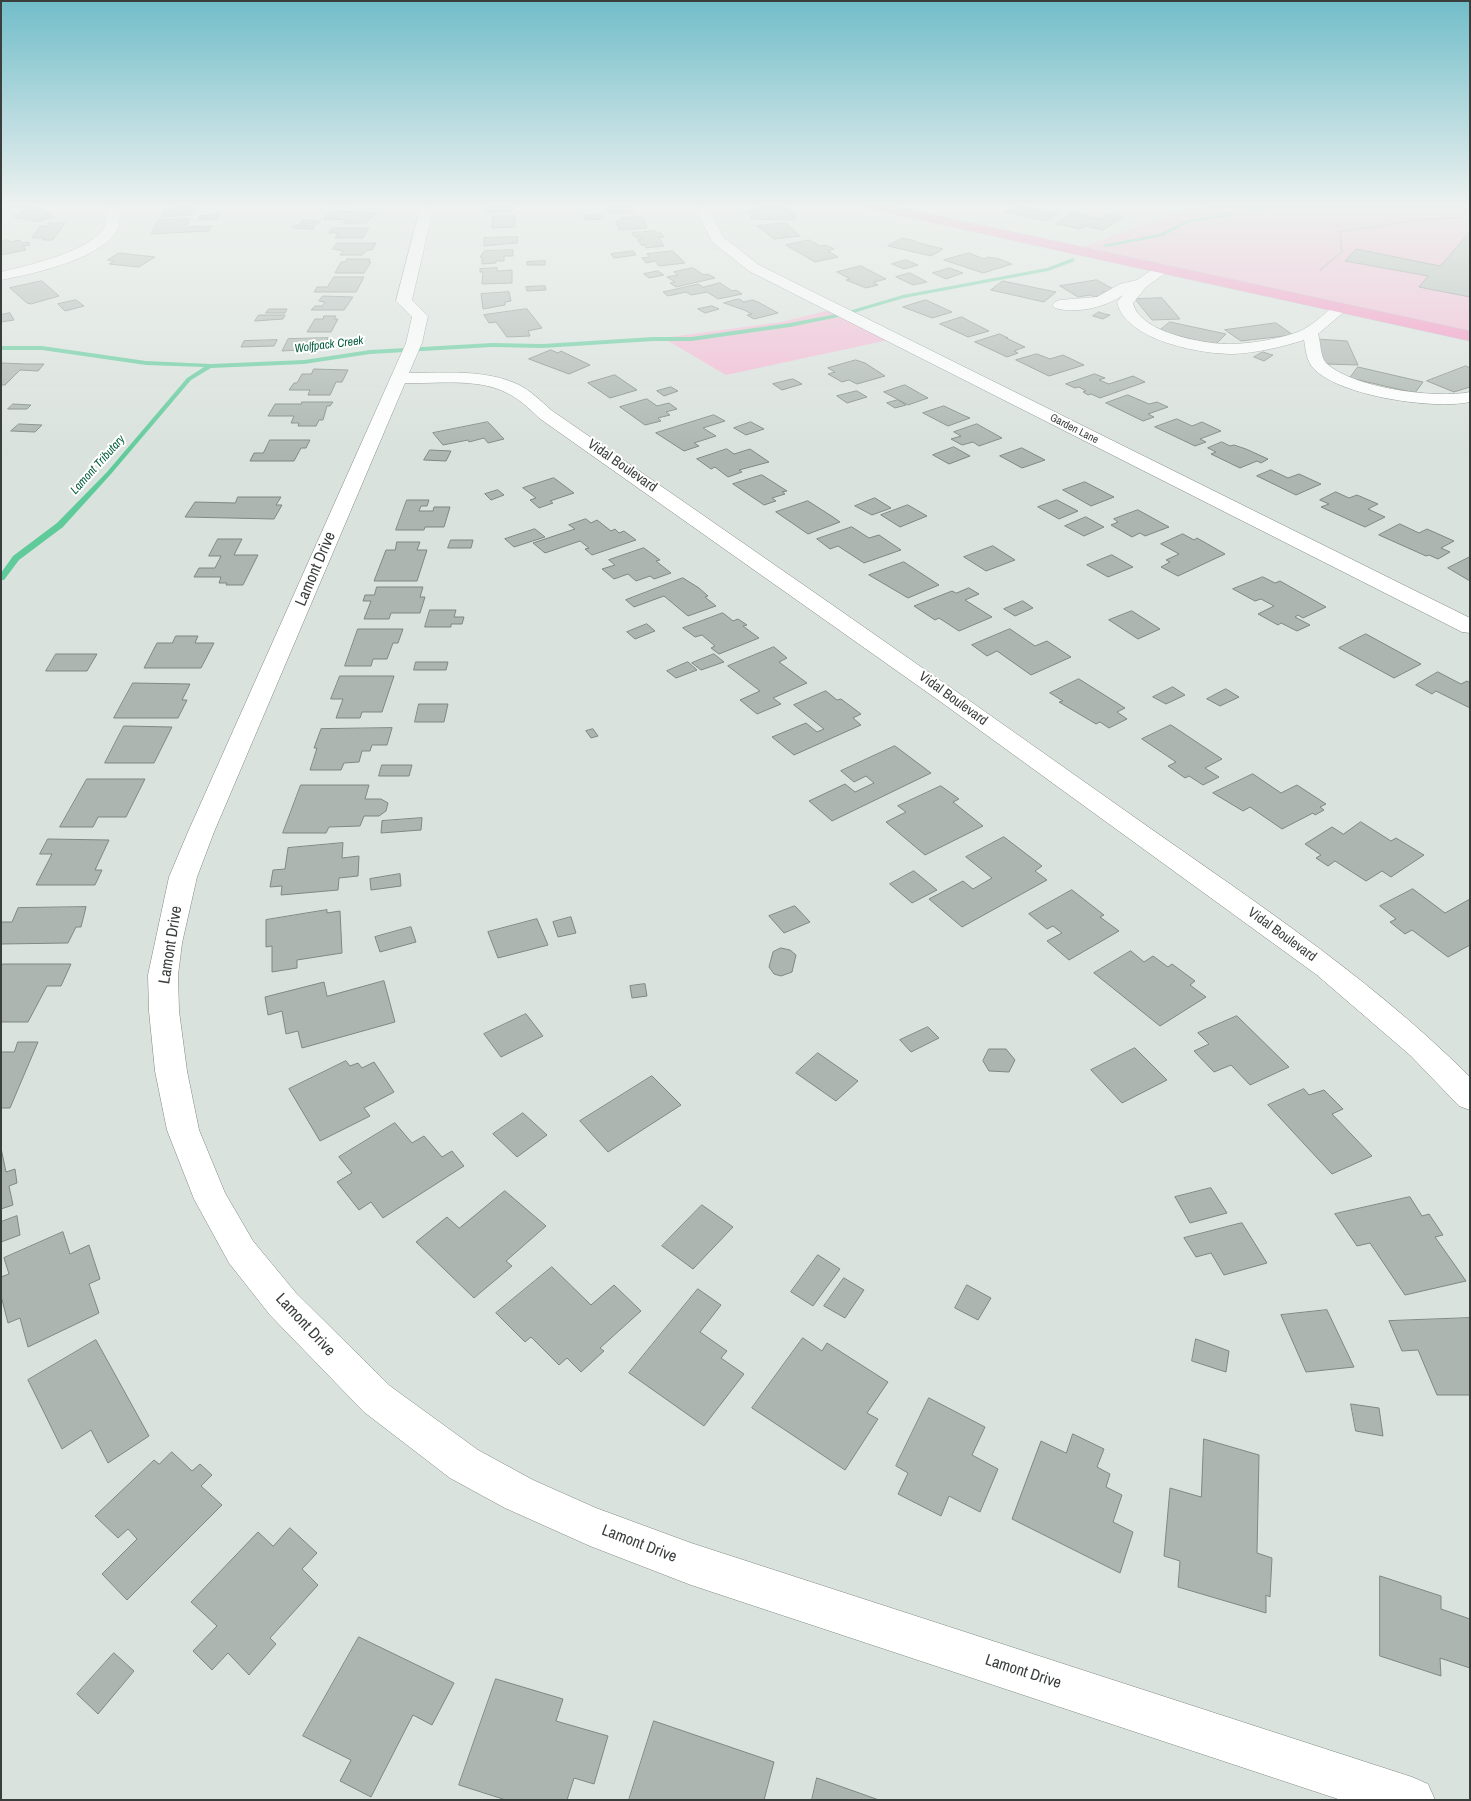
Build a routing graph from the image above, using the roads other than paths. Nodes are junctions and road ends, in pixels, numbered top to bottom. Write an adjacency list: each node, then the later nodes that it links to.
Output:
1 (407, 289): 10 (street, Lamont Drive)
2 (795, 289): 12 (street, Garden Lane)
3 (1121, 289): 6 (street)
4 (1137, 289): 8 (street)
5 (1253, 289): 7 (highway)
6 (1060, 304)
7 (1340, 308): 8 (street); 9 (highway)
8 (1310, 332): 11 (street)
9 (1470, 336)
10 (407, 359): 13 (street, Vidal Boulevard); 14 (street, Lamont Drive)
11 (1470, 396)
12 (1470, 628)
13 (1470, 1097)
14 (1412, 1800)

